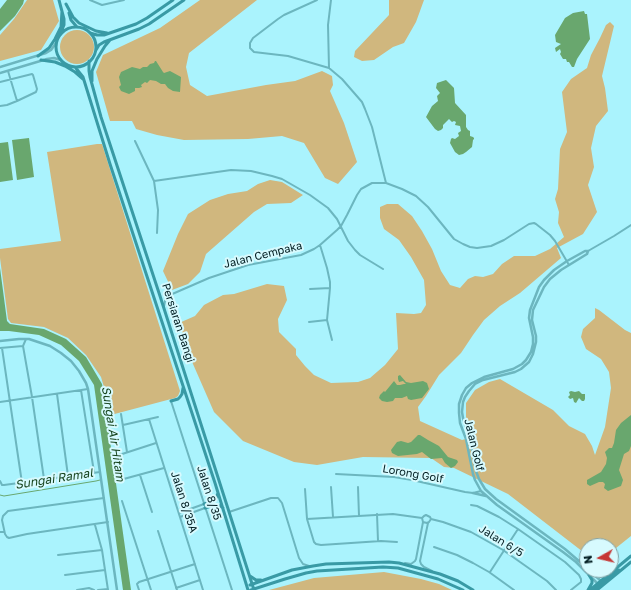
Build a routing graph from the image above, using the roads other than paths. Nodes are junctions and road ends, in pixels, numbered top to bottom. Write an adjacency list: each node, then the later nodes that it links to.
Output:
1 (59, 0): 10 (main road)
2 (90, 0): 8 (street)
3 (124, 0): 8 (street)
4 (173, 0): 13 (main road)
5 (184, 0): 15 (main road)
6 (317, 0): 24 (street)
7 (331, 0): 24 (street)
8 (115, 1)
9 (65, 2): 11 (main road); 13 (main road)
10 (62, 11): 14 (main road); 18 (main road)
11 (77, 27): 12 (main road); 14 (main road)
12 (90, 33): 13 (main road); 17 (main road)
13 (109, 33)
14 (60, 34): 16 (main road)
15 (114, 38): 17 (main road); 30 (main road)
16 (56, 44): 18 (street); 20 (main road)
17 (95, 52): 21 (main road)
18 (38, 56): 22 (street)
19 (41, 60): 20 (street); 25 (street); 28 (main road)
20 (61, 60): 23 (main road)
21 (90, 61): 23 (main road); 30 (main road, Persiaran Bangi)
22 (0, 67)
23 (75, 67): 28 (main road, Persiaran Bangi)
24 (329, 68): 35 (street)
25 (8, 71): 26 (street); 27 (street)
26 (0, 73)
27 (10, 79): 29 (street); 31 (street); 31 (street)
28 (84, 81): 57 (main road, Persiaran Bangi)
29 (0, 82)
30 (92, 86): 48 (main road, Persiaran Bangi)
31 (17, 101): 32 (street)
32 (0, 106)
33 (135, 141): 34 (street)
34 (154, 181): 37 (street); 38 (street)
35 (386, 183): 37 (street, Jalan Cempaka); 41 (street)
36 (631, 225): 40 (street, Jalan Golf)
37 (341, 226): 39 (street, Jalan Cempaka); 43 (street)
38 (157, 233)
39 (320, 245): 45 (street); 47 (street, Jalan Cempaka)
40 (588, 251): 41 (street, Jalan Golf); 42 (street, Jalan Golf)
41 (567, 261): 42 (street); 44 (street, Jalan Golf)
42 (569, 264): 44 (street, Jalan Golf)
43 (383, 269)
44 (549, 277): 82 (street, Jalan Golf); 86 (street, Jalan Golf)
45 (330, 288): 46 (street); 50 (street)
46 (310, 289)
47 (170, 295): 48 (street, Jalan Cempaka); 49 (street)
48 (160, 296): 49 (main road, Persiaran Bangi)
49 (164, 310): 97 (main road, Persiaran Bangi)
50 (327, 320): 51 (street); 53 (street)
51 (309, 322)
52 (26, 339): 54 (street); 55 (street); 58 (street)
53 (332, 340)
54 (0, 341)
55 (23, 346): 56 (street); 61 (street)
56 (1, 348): 62 (street)
57 (184, 387): 63 (main road); 88 (main road, Persiaran Bangi)
58 (88, 389): 59 (street); 74 (street)
59 (81, 390): 60 (street); 73 (street)
60 (57, 394): 61 (street); 77 (street)
61 (32, 397): 62 (street); 78 (street)
62 (10, 400): 64 (street); 81 (street)
63 (171, 401): 94 (street, Jalan 8/35)
64 (0, 402)
65 (121, 414): 68 (street)
66 (158, 417): 67 (street)
67 (149, 419): 68 (street); 69 (street, Jalan 8/35A)
68 (123, 425): 70 (street)
69 (156, 444): 70 (street); 72 (street, Jalan 8/35A)
70 (127, 452): 71 (street)
71 (116, 456)
72 (164, 468): 75 (street); 98 (street, Jalan 8/35A)
73 (94, 473): 74 (street); 77 (street)
74 (100, 473): 91 (street)
75 (140, 474): 79 (street); 96 (street)
76 (336, 474): 89 (street, Lorong Golf)
77 (68, 476): 78 (street)
78 (44, 480): 81 (street)
79 (120, 480)
80 (0, 482): 81 (street)
81 (22, 483)
82 (477, 484): 87 (street, Jalan Golf); 89 (street)
83 (331, 487): 102 (street)
84 (358, 487): 100 (street)
85 (304, 489): 104 (street)
86 (485, 489): 87 (street, Lorong Golf); 117 (street, Jalan Golf)
87 (481, 491): 89 (street, Lorong Golf); 90 (street, Jalan Golf)
88 (218, 493): 94 (main road); 95 (main road, Persiaran Bangi)
89 (472, 493): 90 (street)
90 (486, 496): 120 (street, Jalan Golf)
91 (104, 498): 106 (street); 113 (street)
92 (122, 501): 140 (street)
93 (471, 505): 110 (street)
94 (205, 506): 95 (main road); 98 (street); 101 (street); 156 (street, Jalan 8/35)
95 (222, 508): 146 (main road, Persiaran Bangi)
96 (152, 512)
97 (229, 512): 129 (street); 136 (main road, Persiaran Bangi)
98 (179, 513): 101 (street, Jalan 8/35A)
99 (378, 514): 100 (street); 103 (street); 114 (street)
100 (359, 516): 102 (street)
101 (180, 517): 126 (street, Jalan 8/35A)
102 (333, 518): 104 (street)
103 (422, 518): 105 (street); 107 (street)
104 (307, 519): 114 (street)
105 (431, 519): 108 (street); 119 (street, Jalan 6/5)
106 (108, 522): 109 (street); 152 (street)
107 (423, 522): 108 (street); 125 (street)
108 (428, 523): 134 (street)
109 (95, 524): 113 (street); 118 (street)
110 (518, 529): 119 (street); 164 (street)
111 (158, 531): 132 (street)
112 (0, 532): 113 (street)
113 (4, 532)
114 (378, 541): 115 (street)
115 (397, 542)
116 (434, 547): 133 (street)
117 (565, 549): 120 (street); 123 (street, Jalan Golf)
118 (102, 550): 121 (street); 131 (street)
119 (504, 550): 133 (street); 163 (street, Jalan 6/5)
120 (563, 552): 127 (street, Jalan Golf)
121 (58, 555)
122 (631, 556): 128 (main road)
123 (579, 561)
124 (631, 562): 130 (main road)
125 (399, 563): 129 (main road); 134 (main road)
126 (195, 564): 132 (street); 141 (street, Jalan 8/35A)
127 (579, 564)
128 (619, 565)
129 (313, 566): 142 (main road)
130 (624, 568): 143 (main road); 167 (main road)
131 (105, 570): 135 (street); 147 (street)
132 (171, 571): 140 (street); 148 (street)
133 (490, 572): 162 (street)
134 (440, 574): 161 (main road)
135 (65, 575)
136 (249, 575): 142 (main road); 144 (main road, Persiaran Bangi)
137 (591, 578): 165 (main road)
138 (595, 578): 143 (street, Jalan Golf)
139 (604, 578): 143 (main road)
140 (147, 579): 153 (street); 154 (street)
141 (200, 580): 148 (street); 155 (street, Jalan 8/35A)
142 (264, 580): 144 (main road)
143 (599, 582): 165 (main road); 166 (main road)
144 (252, 584): 146 (main road); 158 (main road, Persiaran Bangi)
145 (266, 585): 158 (main road); 159 (main road); 160 (main road)
146 (247, 586): 157 (main road, Persiaran Bangi)
147 (108, 589): 151 (street)
148 (177, 589)
149 (77, 590): 150 (street)
150 (94, 590)
151 (98, 590)
152 (117, 590)
153 (139, 590)
154 (151, 590)
155 (203, 590)
156 (232, 590)
157 (248, 590)
158 (253, 590)
159 (259, 590)
160 (463, 590)
161 (473, 590)
162 (514, 590)
163 (556, 590)
164 (571, 590)
165 (589, 590)
166 (594, 590)
167 (597, 590)

